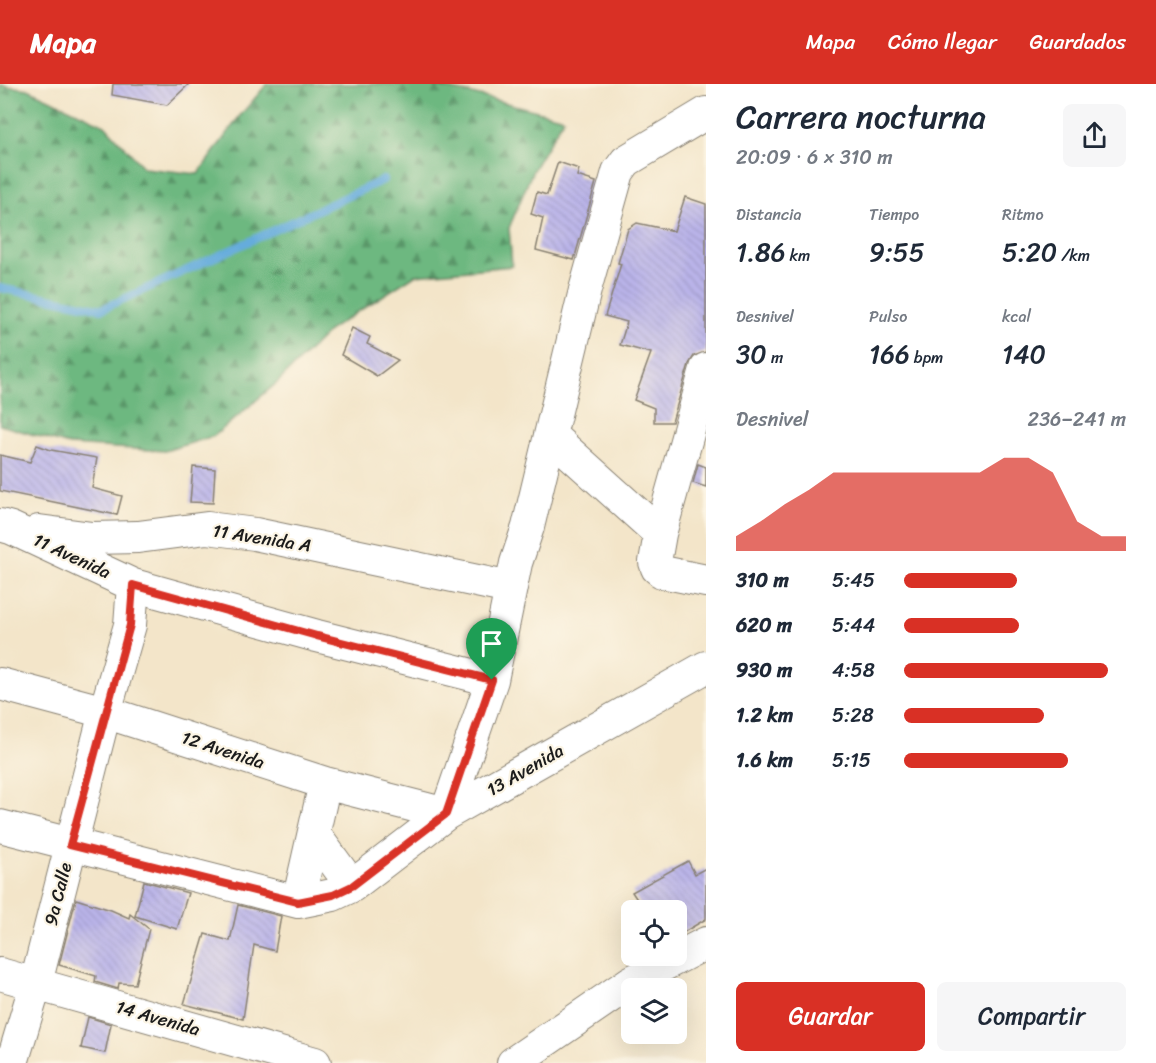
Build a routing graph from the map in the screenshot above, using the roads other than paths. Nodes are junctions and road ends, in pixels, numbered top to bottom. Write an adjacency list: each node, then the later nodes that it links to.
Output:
1 (706, 113): 3 (street)
2 (706, 369): 5 (street)
3 (551, 436): 5 (street); 8 (street)
4 (5, 526): 7 (street, 11 Avenida); 8 (street, 11 Avenida A)
5 (658, 548): 6 (street)
6 (706, 580)
7 (133, 585): 10 (street, 11 Avenida); 12 (street, 9a Calle)
8 (510, 588): 10 (street)
9 (706, 667): 14 (street, 13 Avenida)
10 (492, 680): 14 (street)
11 (0, 684): 12 (street, 12 Avenida)
12 (105, 712): 13 (street, 12 Avenida); 17 (street, 9a Calle)
13 (325, 783): 14 (street, 12 Avenida); 16 (street)
14 (446, 814): 18 (street, 13 Avenida)
15 (0, 826): 17 (street, 13 Avenida)
16 (314, 834): 18 (street); 19 (street)
17 (70, 845): 19 (street, 13 Avenida); 22 (street, 9a Calle)
18 (343, 891): 19 (street, 13 Avenida)
19 (298, 902)
20 (706, 943): 25 (street)
21 (0, 974): 22 (street, 14 Avenida)
22 (36, 983): 23 (street, 9a Calle); 24 (street, 14 Avenida)
23 (12, 1063)
24 (315, 1063)
25 (513, 1063)

